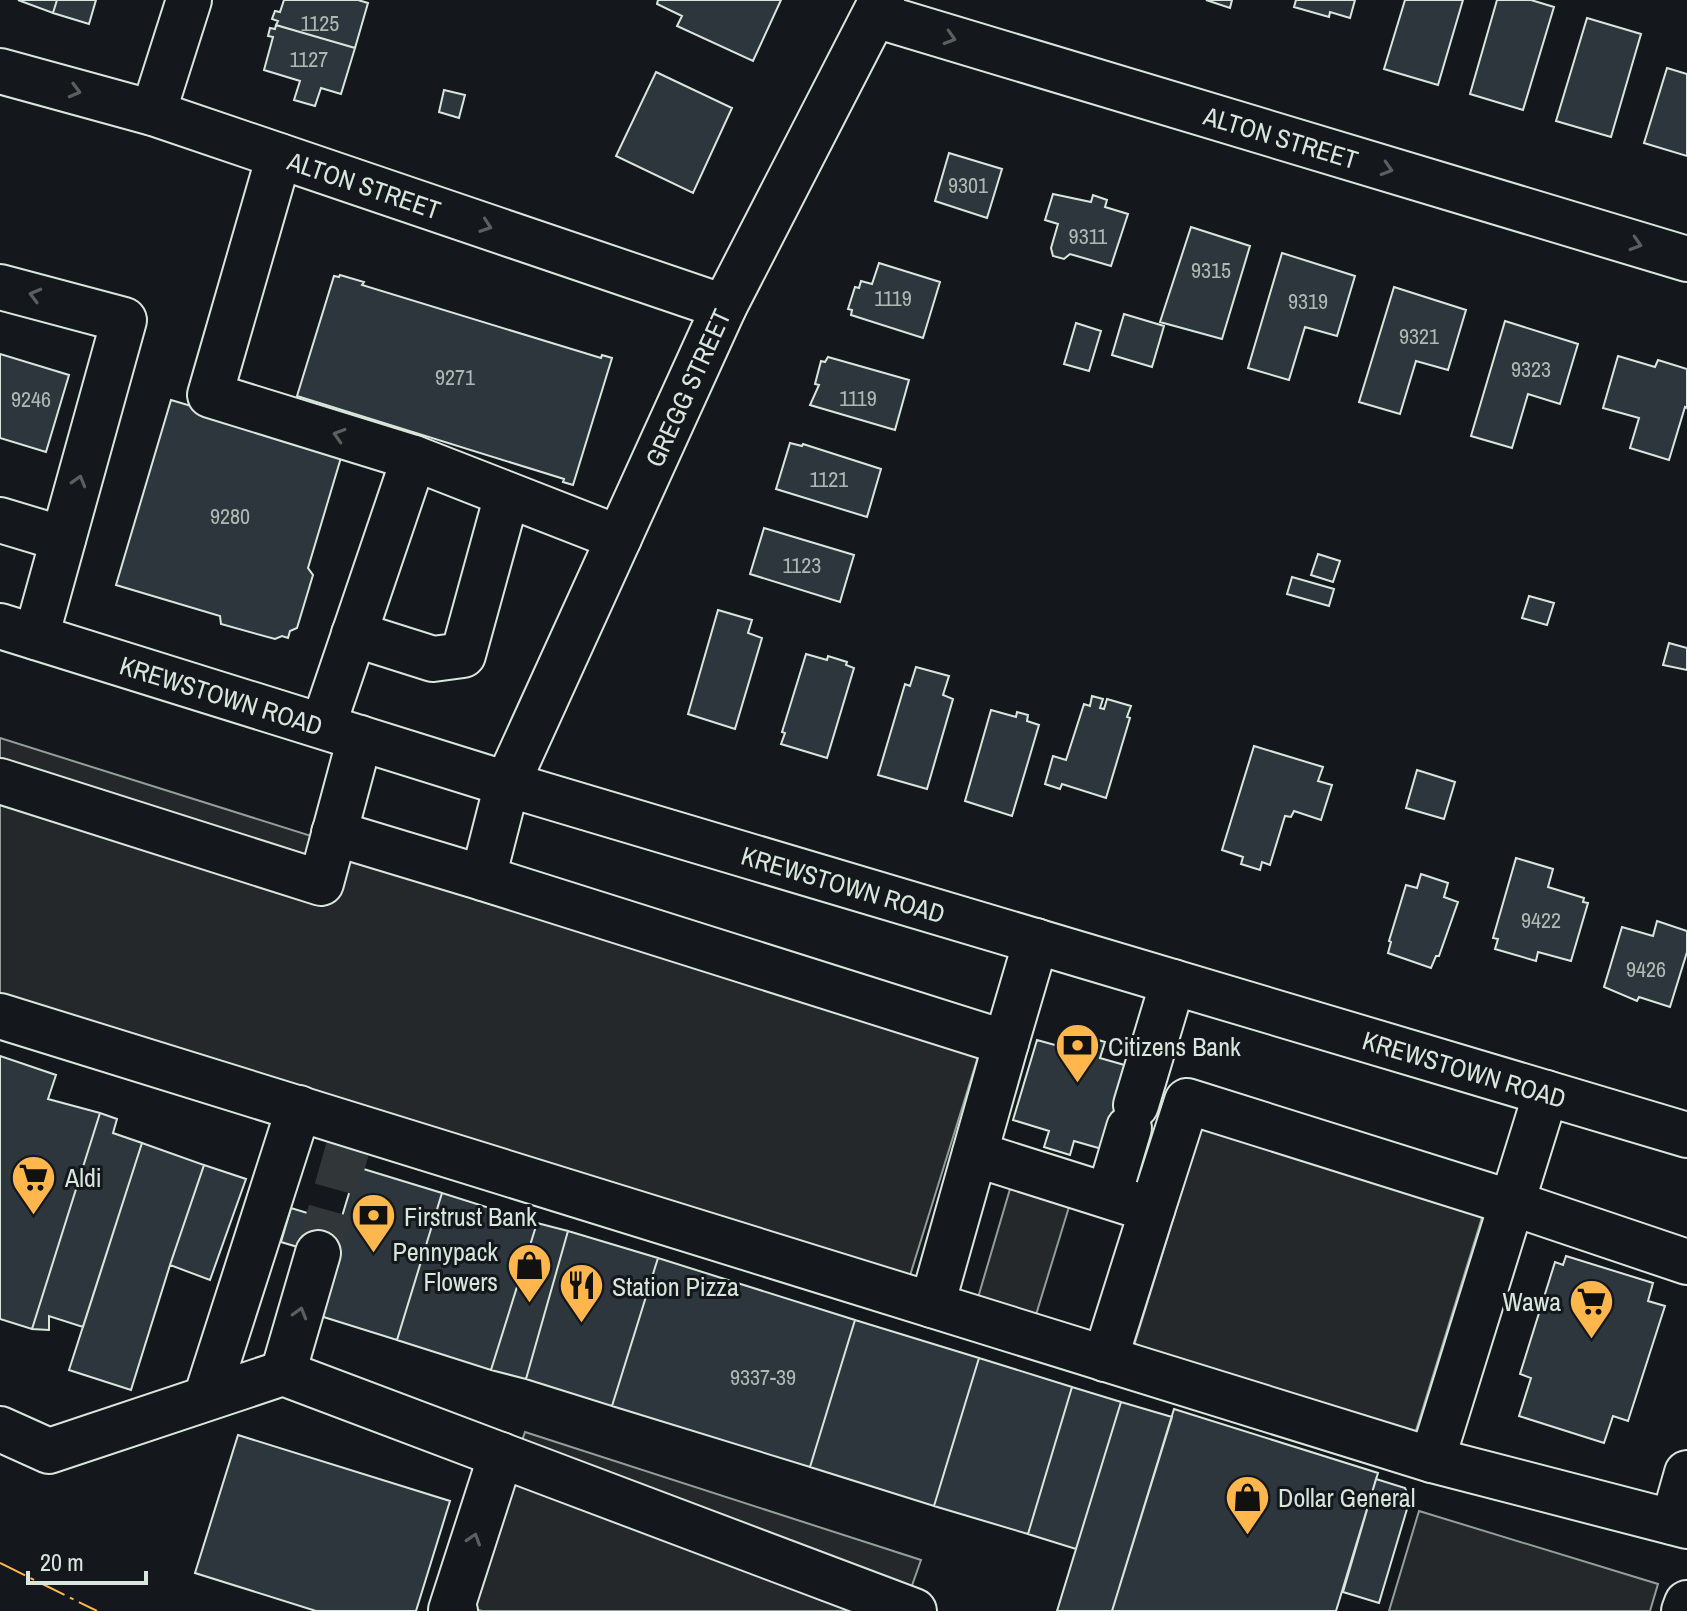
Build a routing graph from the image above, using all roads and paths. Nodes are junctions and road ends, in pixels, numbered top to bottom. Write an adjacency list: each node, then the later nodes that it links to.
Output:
1 (189, 0): 4 (street)
2 (879, 8): 6 (street, ALTON STREET, one-way to 6); 8 (street, GREGG STREET)
3 (0, 71): 4 (street, ALTON STREET, one-way to 4)
4 (153, 113): 5 (street, ALTON STREET)
5 (279, 156): 8 (street, ALTON STREET, one-way to 8); 9 (street, one-way to 5)
6 (1687, 259)
7 (0, 287): 13 (street, one-way to 7)
8 (724, 307): 12 (street, GREGG STREET)
9 (414, 458): 10 (street); 15 (street)
10 (507, 495): 12 (street); 15 (street)
11 (0, 520): 13 (street)
12 (619, 538): 18 (street, GREGG STREET)
13 (63, 539): 14 (street)
14 (18, 631): 16 (street, KREWSTOWN ROAD)
15 (354, 634): 16 (street)
16 (341, 732): 18 (street, KREWSTOWN ROAD); 19 (street)
17 (0, 781): 19 (street)
18 (507, 784): 20 (street, GREGG STREET); 21 (street, KREWSTOWN ROAD)
19 (334, 833): 20 (street)
20 (483, 878): 24 (street)
21 (1036, 941): 22 (street, KREWSTOWN ROAD); 24 (street)
22 (1173, 982): 25 (street, KREWSTOWN ROAD); 29 (street)
23 (0, 1016): 26 (street)
24 (1006, 1043): 28 (street)
25 (1546, 1093): 27 (street, KREWSTOWN ROAD); 30 (street)
26 (299, 1108): 34 (street); 37 (street)
27 (1687, 1135)
28 (975, 1154): 29 (street); 34 (street)
29 (1109, 1195): 31 (street)
30 (1512, 1203): 31 (street); 33 (street); 40 (street)
31 (1152, 1210): 35 (street)
32 (318, 1253): 36 (street, one-way to 32)
33 (1687, 1262)
34 (932, 1305): 35 (street)
35 (1105, 1359): 40 (street)
36 (283, 1373): 37 (street); 39 (street)
37 (206, 1398): 38 (street)
38 (0, 1429)
39 (501, 1455): 43 (street); 45 (street, one-way to 39)
40 (1432, 1460): 42 (street)
41 (1687, 1473): 42 (street)
42 (1680, 1524)
43 (868, 1603): 46 (street)
44 (1687, 1603): 47 (street)
45 (455, 1611)
46 (914, 1611)
47 (1684, 1611)

